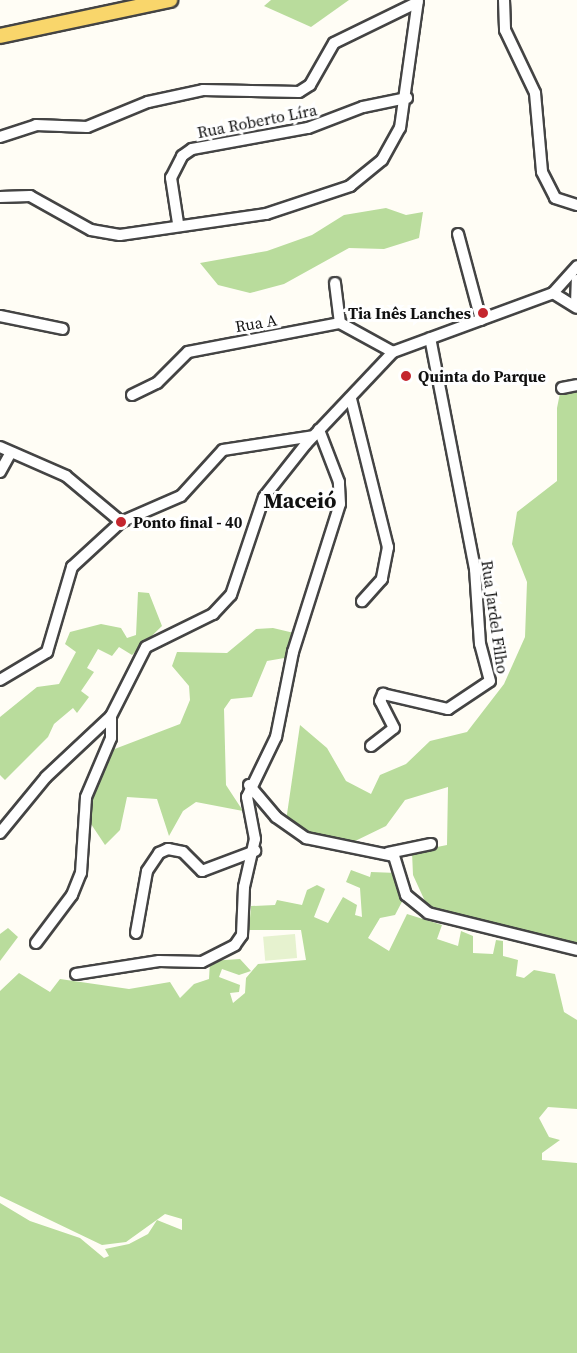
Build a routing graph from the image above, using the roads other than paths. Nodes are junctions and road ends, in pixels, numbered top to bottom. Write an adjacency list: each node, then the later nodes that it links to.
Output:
1 (130, 0): 5 (main road)
2 (170, 0): 6 (main road)
3 (504, 0): 10 (street)
4 (418, 1): 7 (street); 8 (street)
5 (0, 28)
6 (0, 36)
7 (407, 98): 11 (street); 11 (street, Rua Roberto Líra)
8 (0, 138)
9 (0, 197): 11 (street)
10 (577, 205)
11 (178, 223)
12 (458, 234): 19 (street)
13 (577, 266): 16 (street)
14 (577, 280): 17 (street)
15 (335, 283): 20 (street)
16 (553, 293): 17 (street); 19 (street)
17 (577, 306)
18 (0, 316): 21 (street)
19 (481, 320): 22 (street)
20 (340, 322): 23 (street); 26 (street, Rua A)
21 (63, 329)
22 (430, 338): 23 (street); 36 (street, Rua Jardel Filho)
23 (393, 352): 27 (street)
24 (577, 385): 25 (street)
25 (562, 388)
26 (132, 395)
27 (351, 399): 28 (street); 33 (street)
28 (316, 433): 32 (street); 35 (street); 37 (street)
29 (0, 447): 30 (street)
30 (10, 454): 31 (street); 32 (street)
31 (0, 472)
32 (121, 522): 34 (street)
33 (362, 601)
34 (0, 680)
35 (111, 716): 38 (street); 43 (street)
36 (371, 746)
37 (249, 785): 40 (street); 41 (street)
38 (0, 833)
39 (431, 844): 41 (street)
40 (255, 850): 42 (street); 45 (street)
41 (388, 853): 44 (street)
42 (136, 933)
43 (36, 943)
44 (577, 950)
45 (76, 974)

